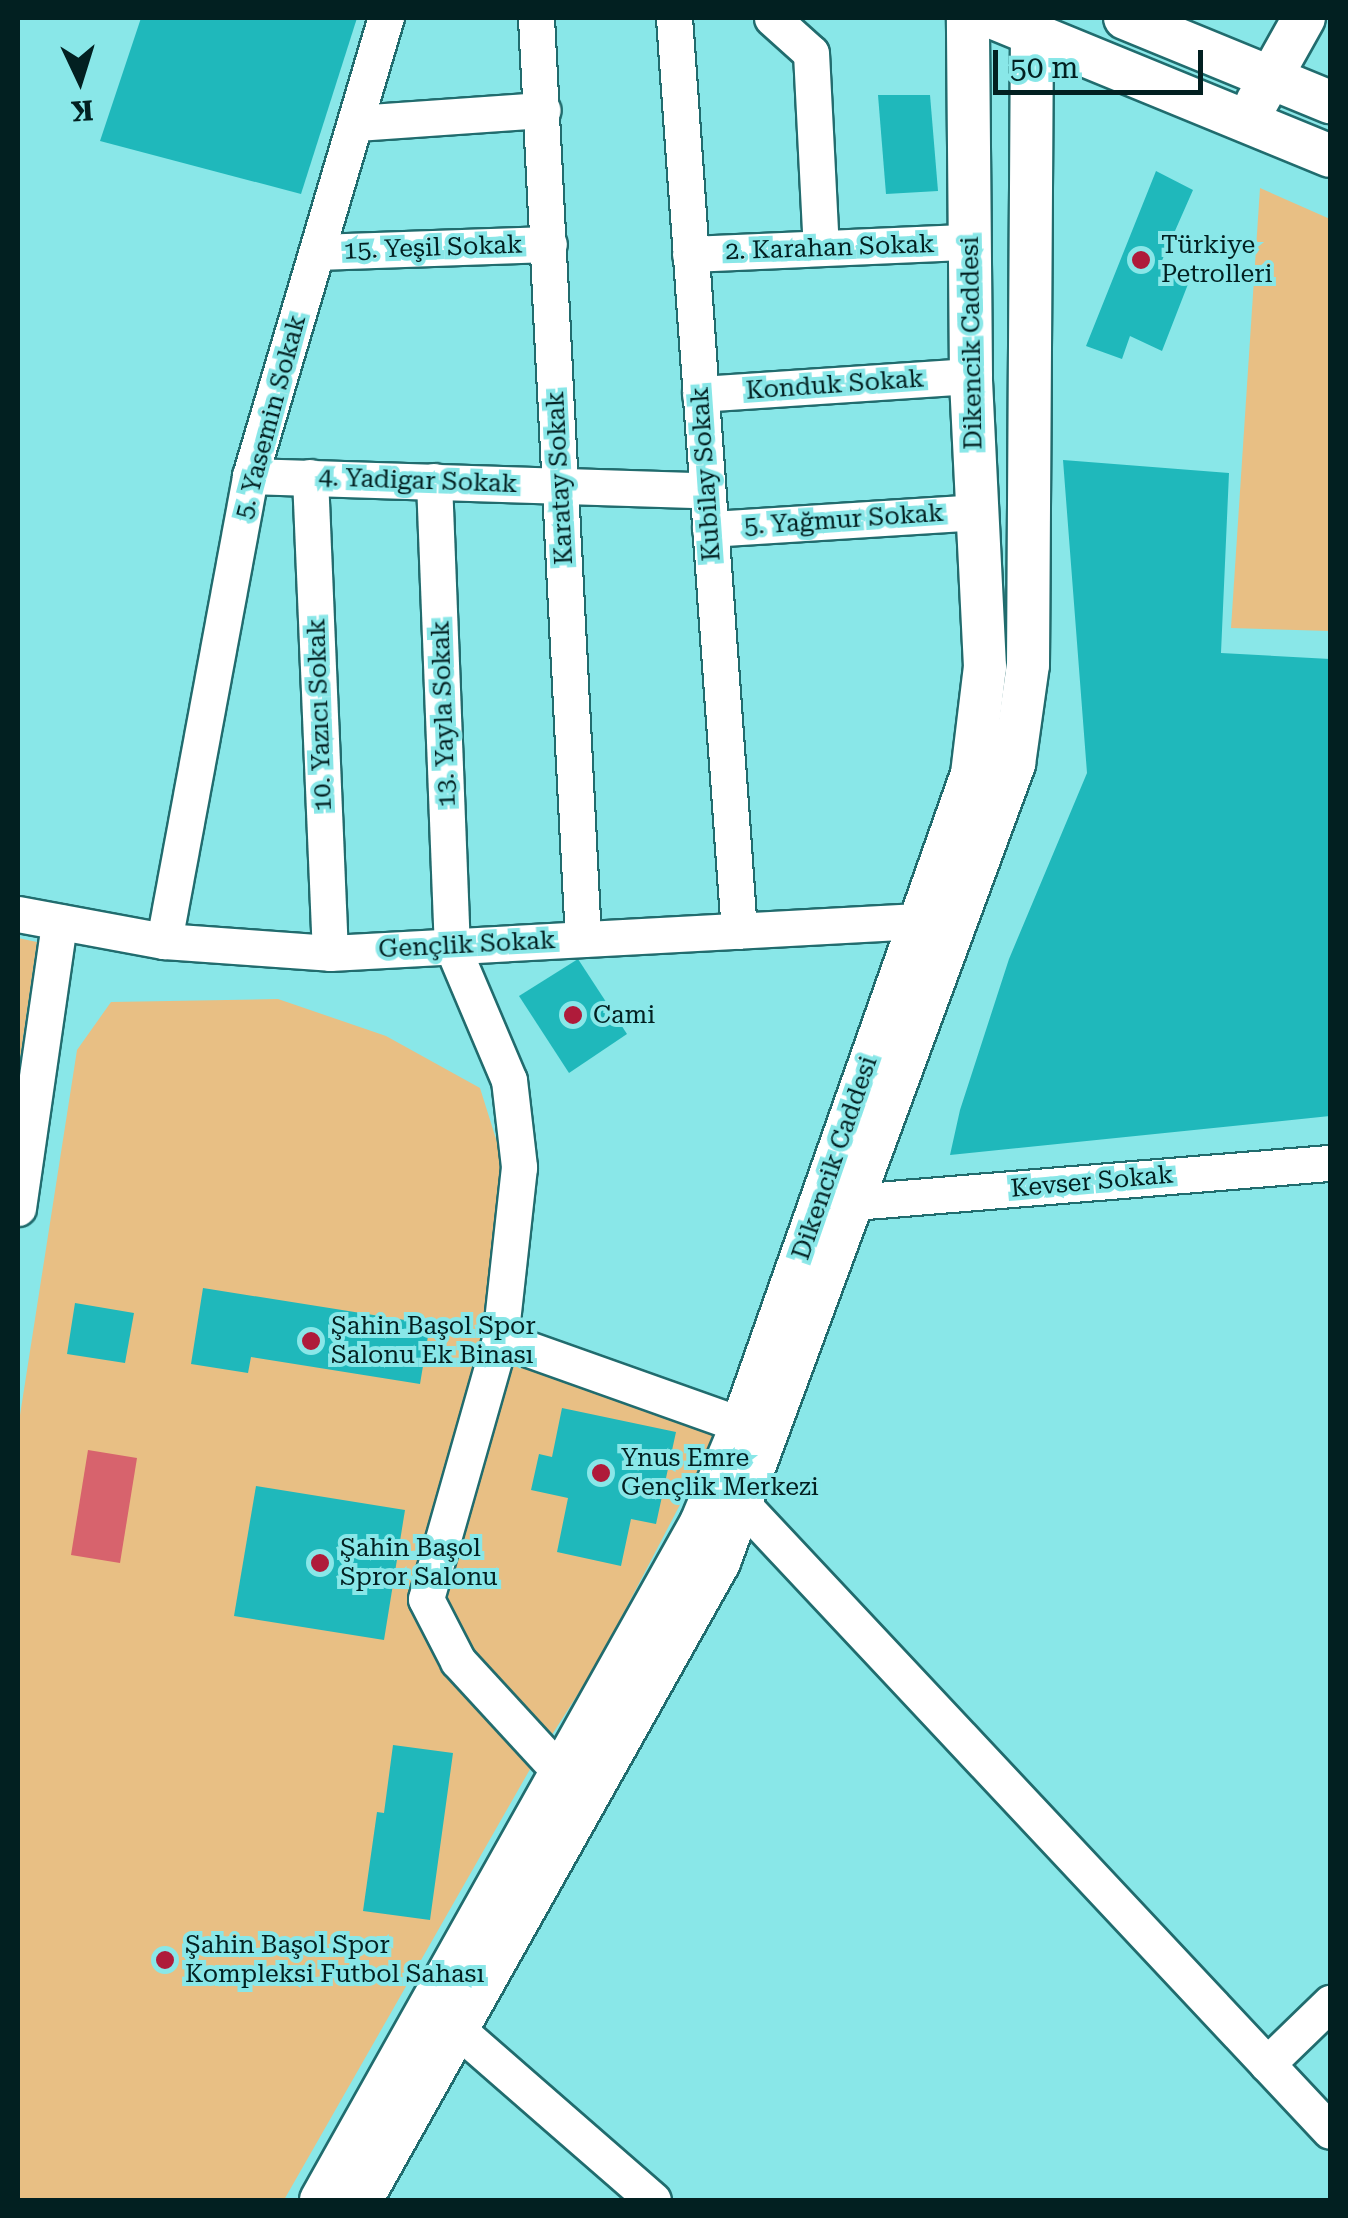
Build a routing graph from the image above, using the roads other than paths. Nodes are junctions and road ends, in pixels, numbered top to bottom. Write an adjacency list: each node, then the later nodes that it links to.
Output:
1 (386, 18): 14 (street, 5. Yasemin Sokak)
2 (536, 18): 12 (street, Karatay Sokak)
3 (674, 18): 20 (street, Kubilay Sokak)
4 (772, 18): 18 (street)
5 (968, 18): 16 (main road, Dikencik Caddesi)
6 (1125, 18): 10 (main road)
7 (1276, 18): 10 (main road)
8 (1304, 18): 10 (main road)
9 (1013, 25): 13 (main road); 39 (main road, Dikencik Caddesi)
10 (1268, 78): 11 (main road); 13 (main road)
11 (1330, 102)
12 (542, 110): 14 (street); 17 (street, Karatay Sokak)
13 (1250, 122): 15 (main road)
14 (356, 123): 19 (street, 5. Yasemin Sokak)
15 (1330, 156)
16 (969, 242): 18 (street, 2. Karahan Sokak); 21 (main road, Dikencik Caddesi)
17 (549, 244): 19 (street, 15. Yeşil Sokak); 26 (street, Karatay Sokak)
18 (821, 248): 20 (street, 2. Karahan Sokak)
19 (317, 252): 23 (street, 5. Yasemin Sokak)
20 (690, 254): 22 (street, Kubilay Sokak)
21 (971, 376): 22 (street, Konduk Sokak); 28 (main road, Dikencik Caddesi)
22 (700, 394): 27 (street, Kubilay Sokak)
23 (250, 476): 24 (street, 4. Yadigar Sokak); 35 (street, 5. Yasemin Sokak)
24 (310, 478): 25 (street, 4. Yadigar Sokak); 37 (street, 10. Yazıcı Sokak)
25 (434, 482): 26 (street, 4. Yadigar Sokak); 36 (street, 13. Yayla Sokak)
26 (560, 486): 27 (street, 4. Yadigar Sokak); 34 (street, Karatay Sokak)
27 (707, 490): 29 (street, Kubilay Sokak)
28 (978, 512): 29 (street, 5. Yağmur Sokak); 31 (main road, Dikencik Caddesi)
29 (710, 529): 33 (street, Kubilay Sokak)
30 (18, 914): 32 (street, Gençlik Sokak)
31 (918, 921): 33 (street, Gençlik Sokak); 42 (main road, Dikencik Caddesi)
32 (60, 922): 35 (street, Gençlik Sokak); 40 (street)
33 (739, 931): 34 (street, Gençlik Sokak)
34 (583, 939): 36 (street, Gençlik Sokak)
35 (164, 942): 37 (street, Gençlik Sokak)
36 (452, 946): 37 (street, Gençlik Sokak); 41 (street)
37 (330, 953)
38 (1330, 1163): 39 (street, Kevser Sokak)
39 (854, 1202): 43 (main road, Dikencik Caddesi)
40 (18, 1208)
41 (500, 1339): 42 (street); 44 (street)
42 (742, 1425): 44 (main road, Dikencik Caddesi)
43 (743, 1505): 46 (main road, Dikencik Caddesi); 47 (street)
44 (561, 1773): 49 (main road, Dikencik Caddesi)
45 (1330, 2003): 47 (street)
46 (457, 2029): 50 (main road, Dikencik Caddesi); 51 (street)
47 (1267, 2064): 48 (street)
48 (1330, 2131)
49 (320, 2200)
50 (361, 2200)
51 (653, 2200)

